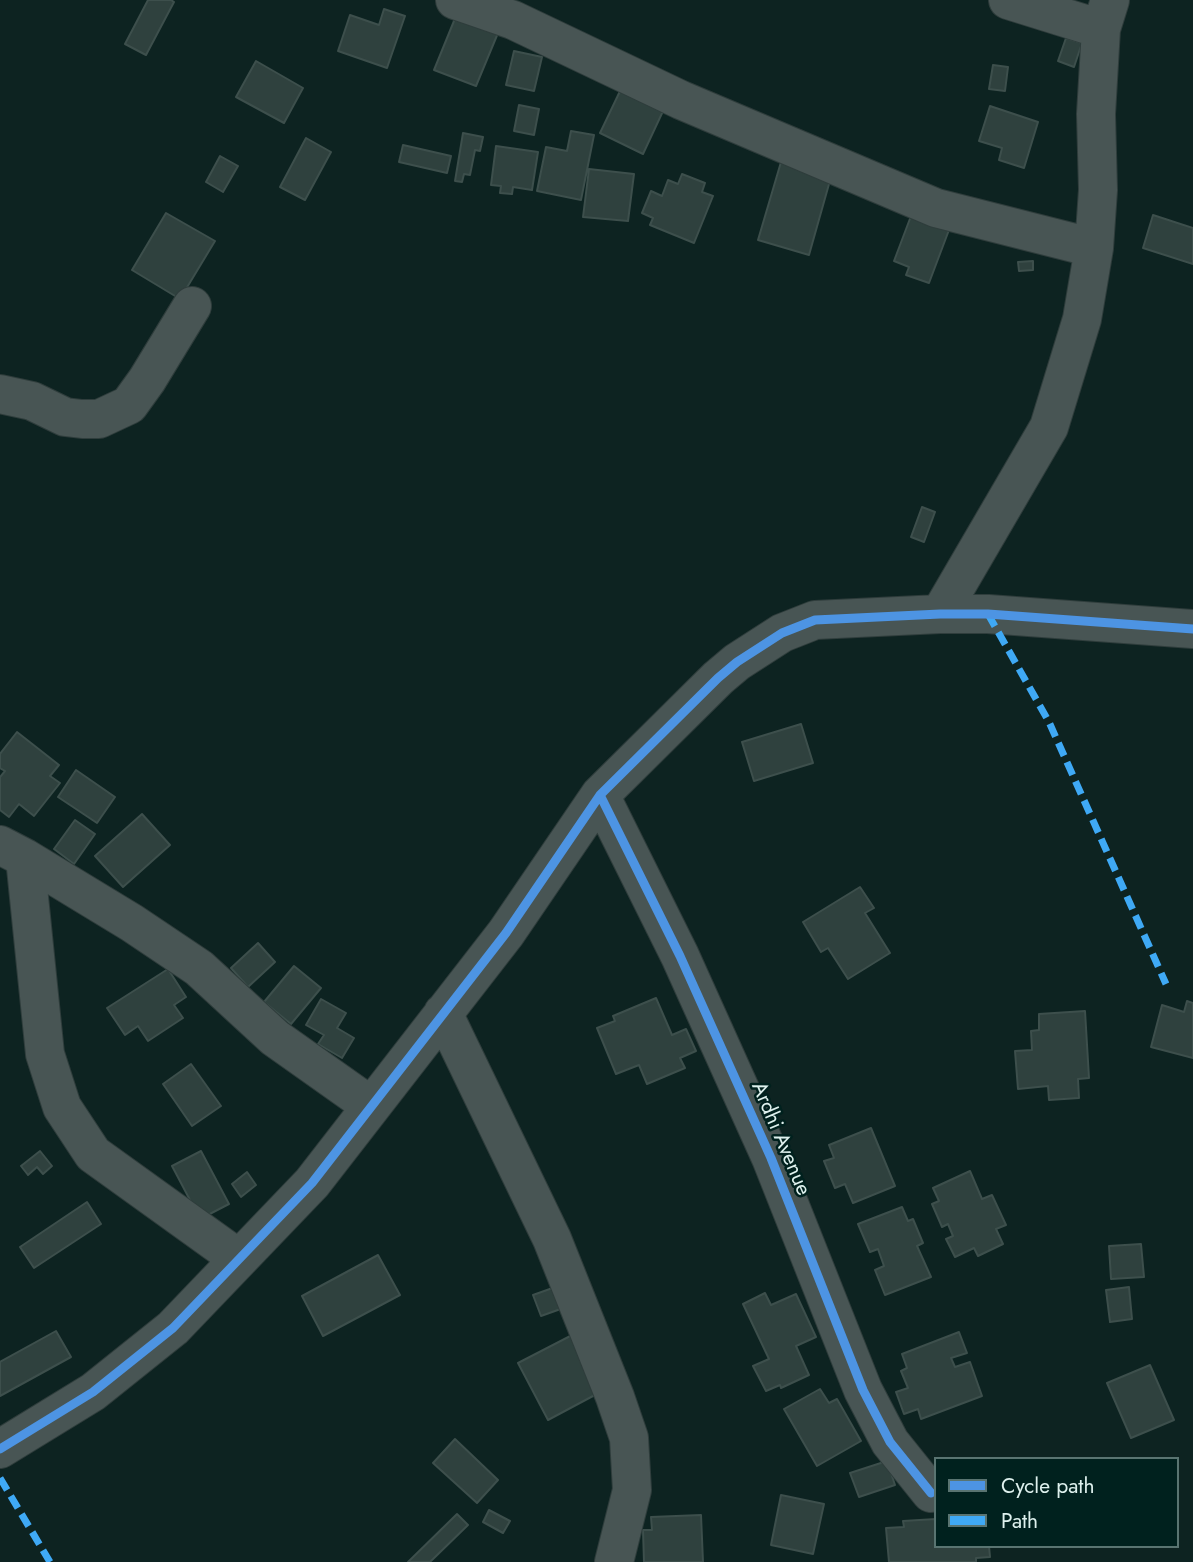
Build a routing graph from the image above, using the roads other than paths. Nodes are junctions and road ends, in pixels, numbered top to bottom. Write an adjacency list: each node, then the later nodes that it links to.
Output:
1 (455, 0): 4 (street)
2 (1008, 0): 3 (street)
3 (1106, 14): 4 (street)
4 (1094, 248): 7 (street)
5 (192, 306): 6 (street)
6 (0, 394)
7 (940, 614): 8 (street); 9 (street)
8 (1193, 629)
9 (600, 795): 11 (street); 15 (street, Ardhi Avenue)
10 (12, 852): 12 (street); 13 (street)
11 (443, 1013): 12 (street); 16 (street)
12 (371, 1106): 13 (street)
13 (239, 1259): 14 (street)
14 (0, 1449)
15 (931, 1493)
16 (614, 1562)

